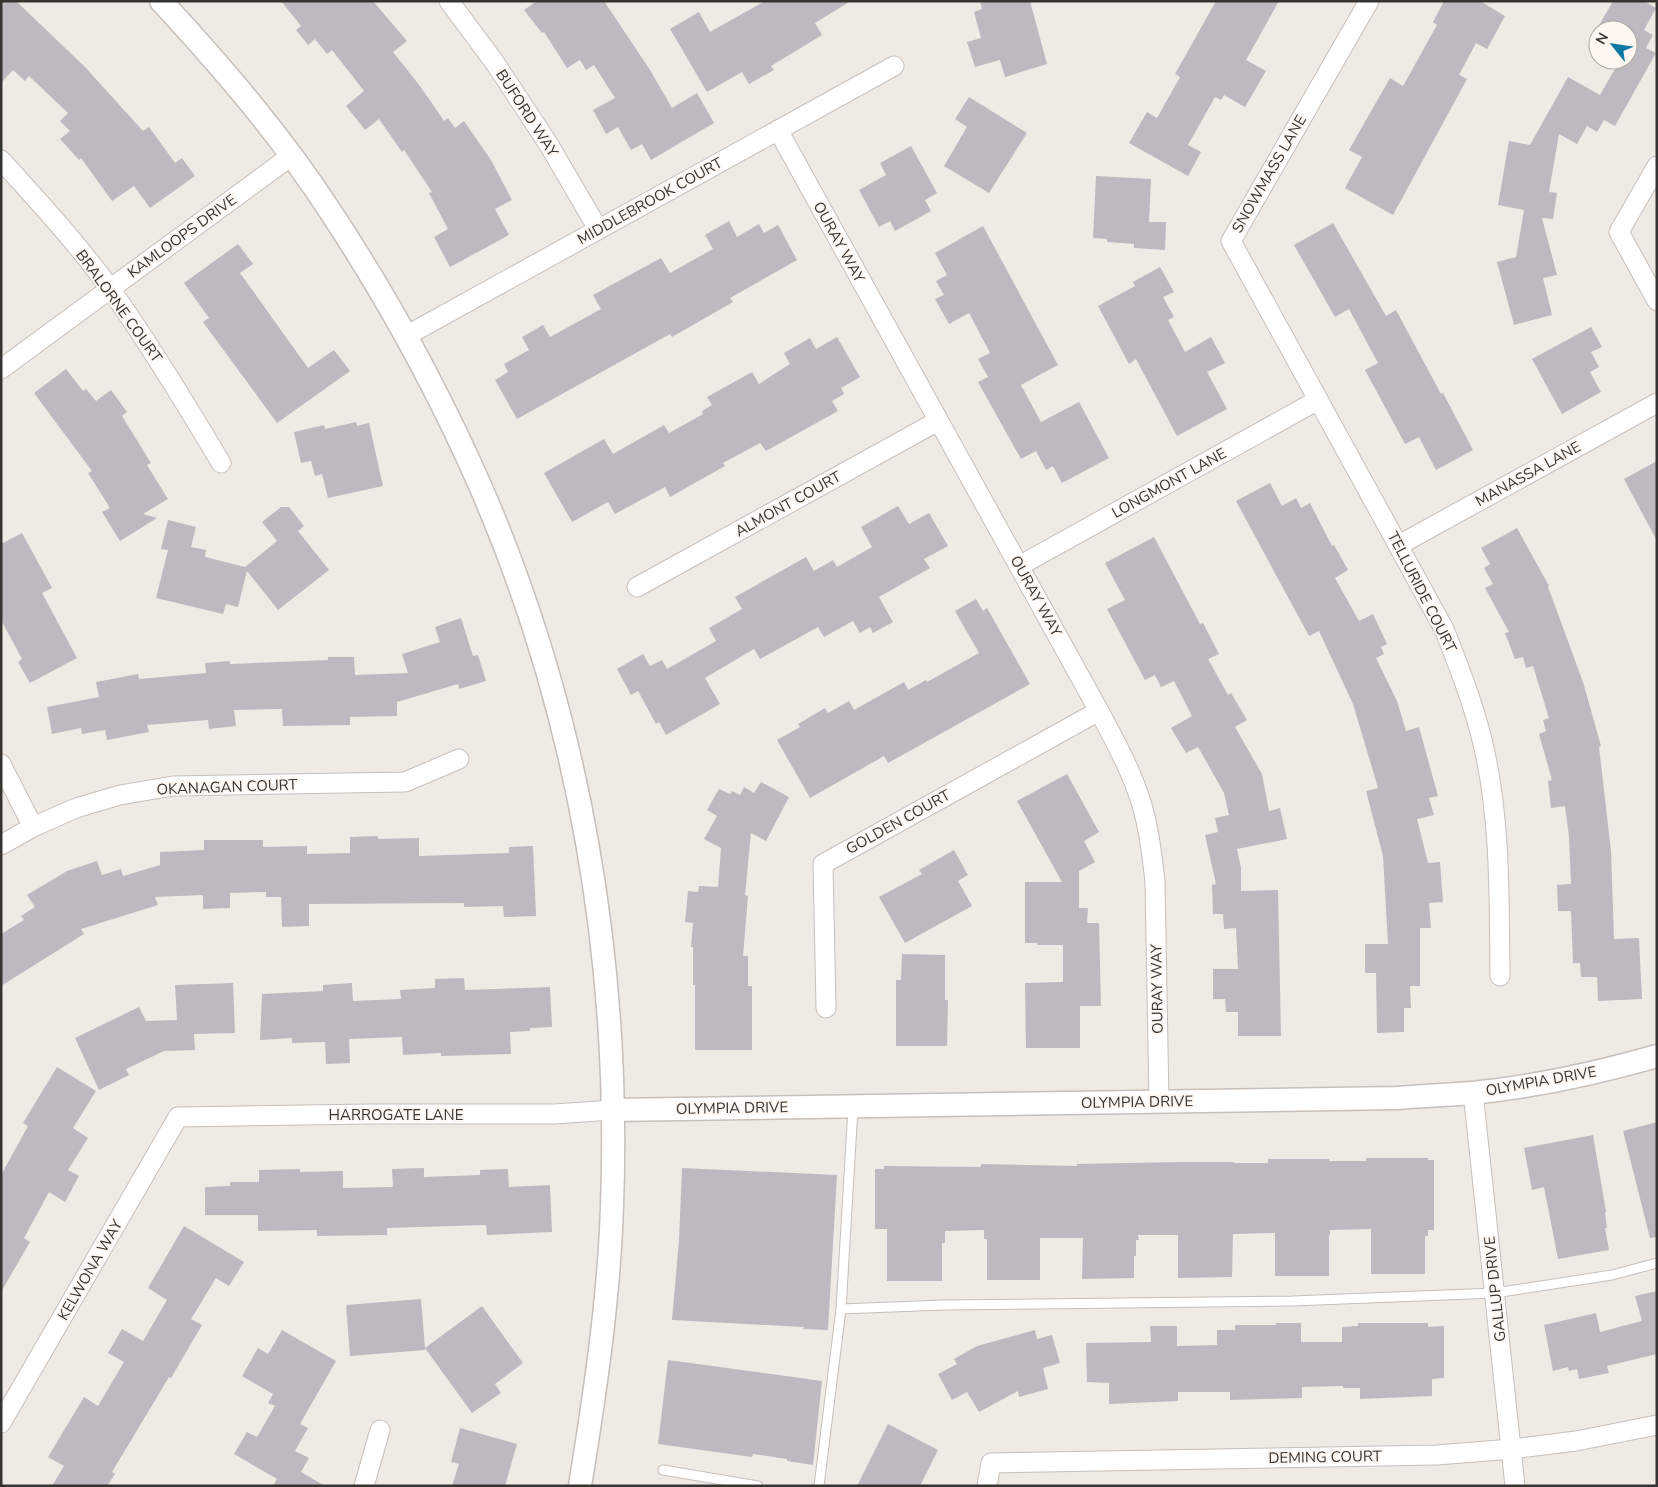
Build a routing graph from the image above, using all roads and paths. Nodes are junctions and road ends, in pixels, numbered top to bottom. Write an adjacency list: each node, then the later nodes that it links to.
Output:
1 (161, 1): 6 (street)
2 (449, 1): 9 (street, BUFORD WAY)
3 (1369, 1): 14 (street, SNOWMASS LANE)
4 (894, 66): 5 (street, MIDDLEBROOK COURT)
5 (778, 130): 9 (street, MIDDLEBROOK COURT); 16 (street, OURAY WAY)
6 (291, 156): 10 (street, KAMLOOPS DRIVE); 12 (street)
7 (1, 160): 10 (street, BRALORNE COURT)
8 (1657, 166): 11 (street)
9 (598, 229): 12 (street, MIDDLEBROOK COURT)
10 (110, 289): 13 (street, KAMLOOPS DRIVE); 17 (street, BRALORNE COURT)
11 (1657, 301)
12 (406, 336): 32 (street)
13 (1, 369)
14 (1318, 400): 18 (street, TELLURIDE COURT); 19 (street, LONGMONT LANE)
15 (1657, 402): 18 (street, MANASSA LANE)
16 (938, 421): 19 (street, OURAY WAY); 20 (street, ALMONT COURT)
17 (221, 463)
18 (1399, 545): 26 (street, TELLURIDE COURT)
19 (1019, 566): 21 (street, OURAY WAY)
20 (637, 587)
21 (1099, 711): 27 (street, GOLDEN COURT); 30 (street, OURAY WAY)
22 (459, 759): 24 (street, OKANAGAN COURT)
23 (1, 764): 24 (street)
24 (33, 827): 25 (street, OKANAGAN COURT)
25 (1, 845)
26 (1500, 976)
27 (826, 1008)
28 (1657, 1056): 29 (street, OLYMPIA DRIVE)
29 (1474, 1092): 30 (street, OLYMPIA DRIVE); 35 (street, GALLUP DRIVE)
30 (1159, 1102): 31 (street, OLYMPIA DRIVE)
31 (853, 1106): 32 (street, OLYMPIA DRIVE); 36 (lane)
32 (613, 1110): 33 (street, HARROGATE LANE); 43 (street)
33 (178, 1117): 37 (street, KELWONA WAY)
34 (1657, 1263): 35 (lane)
35 (1495, 1293): 36 (lane); 40 (street, GALLUP DRIVE)
36 (841, 1309): 45 (lane)
37 (1, 1423)
38 (1657, 1425): 40 (street, DEMING COURT)
39 (380, 1430): 42 (street)
40 (1512, 1449): 46 (street, DEMING COURT); 47 (street, GALLUP DRIVE)
41 (662, 1470): 44 (lane)
42 (364, 1486)
43 (580, 1486)
44 (758, 1486)
45 (819, 1486)
46 (987, 1486)
47 (1515, 1486)

